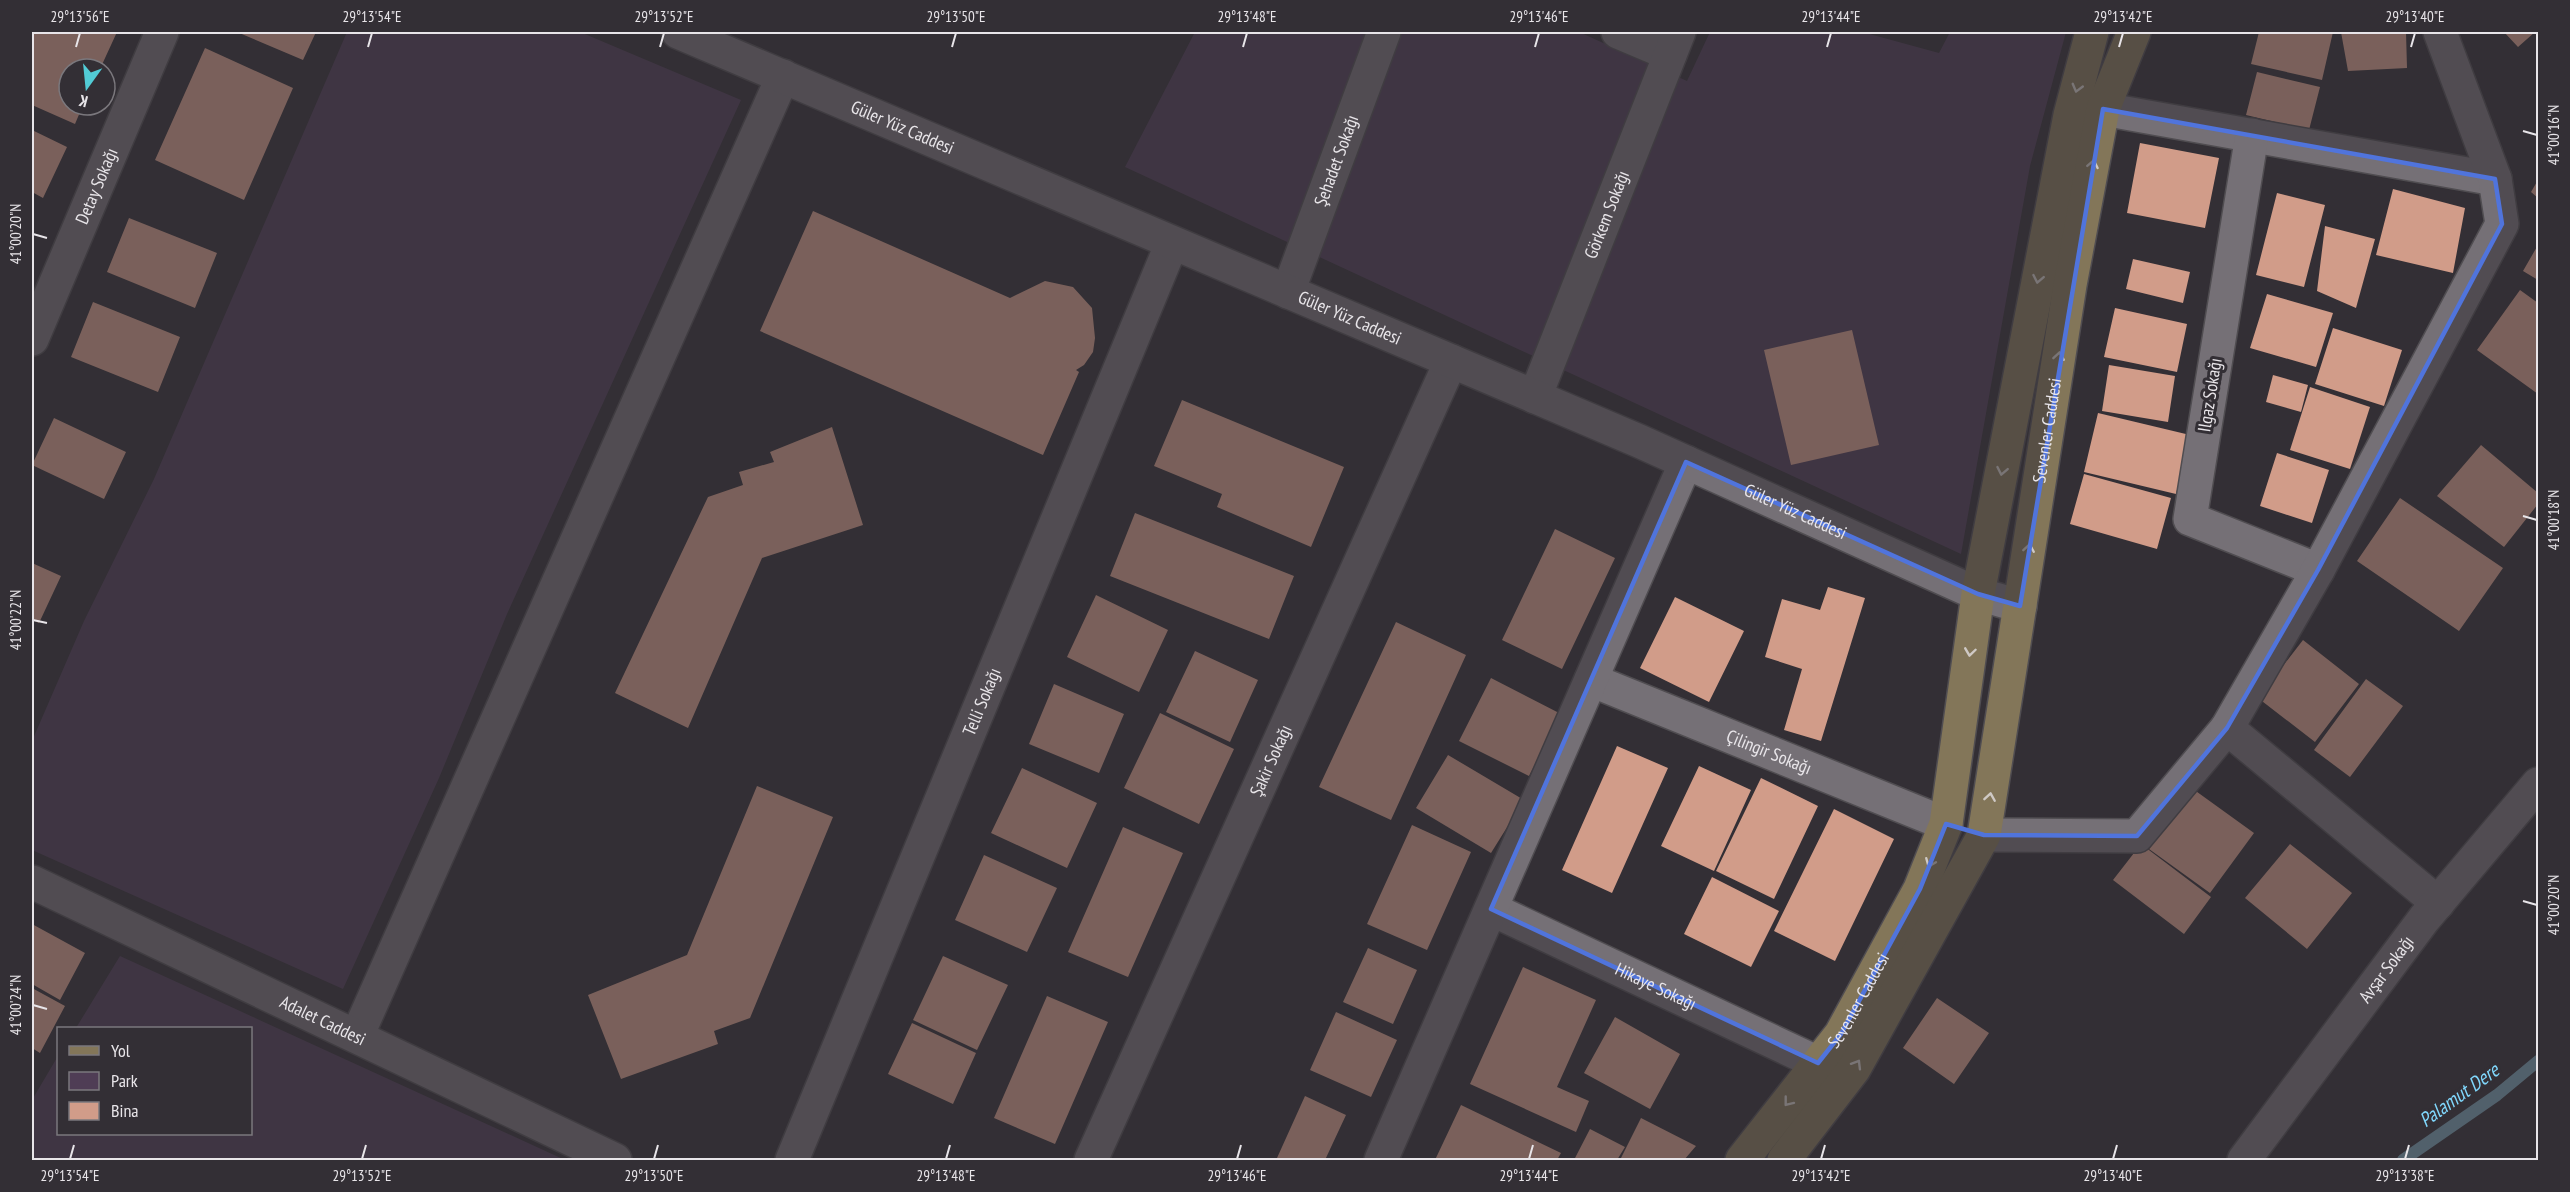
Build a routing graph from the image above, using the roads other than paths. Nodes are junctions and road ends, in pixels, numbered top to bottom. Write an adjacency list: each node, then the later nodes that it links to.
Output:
1 (162, 32): 15 (street, Detay Sokağı)
2 (678, 32): 9 (street, Güler Yüz Caddesi)
3 (1384, 32): 14 (street, Şehadet Sokağı)
4 (1618, 32): 8 (street)
5 (2092, 32): 20 (main road, Sevenler Caddesi, one-way to 20)
6 (2134, 32): 10 (main road, Sevenler Caddesi)
7 (2440, 32): 12 (street)
8 (1674, 43): 17 (street, Görkem Sokağı)
9 (783, 76): 13 (street, Güler Yüz Caddesi); 30 (street)
10 (2103, 109): 11 (street); 21 (main road, Sevenler Caddesi, one-way to 10)
11 (2252, 135): 12 (street); 19 (street, Ilgaz Sokağı)
12 (2495, 179): 19 (street)
13 (1172, 243): 14 (street, Güler Yüz Caddesi); 33 (street, Telli Sokağı)
14 (1288, 292): 16 (street, Güler Yüz Caddesi)
15 (32, 339)
16 (1451, 361): 17 (street, Güler Yüz Caddesi); 34 (street, Şakir Sokağı)
17 (1535, 397): 18 (street, Güler Yüz Caddesi)
18 (1686, 462): 20 (street, Güler Yüz Caddesi); 22 (street)
19 (2318, 570): 23 (street)
20 (1978, 594): 21 (street, Güler Yüz Caddesi); 25 (main road, Sevenler Caddesi, one-way to 25)
21 (2020, 606): 26 (main road, Sevenler Caddesi, one-way to 21)
22 (1591, 681): 25 (street, Çilingir Sokağı); 29 (street)
23 (2227, 728): 26 (street); 28 (street)
24 (2538, 784): 28 (street, Avşar Sokağı)
25 (1946, 824): 26 (main road); 31 (main road, Sevenler Caddesi, one-way to 31)
26 (1984, 834): 37 (main road, Sevenler Caddesi, one-way to 26)
27 (32, 882): 30 (street, Adalet Caddesi)
28 (2438, 903): 38 (street, Avşar Sokağı)
29 (1491, 909): 31 (street, Hikaye Sokağı); 35 (street)
30 (357, 1036): 32 (street, Adalet Caddesi)
31 (1818, 1063): 36 (main road, Sevenler Caddesi, one-way to 36)
32 (615, 1161)
33 (792, 1161)
34 (1091, 1161)
35 (1382, 1161)
36 (1742, 1161)
37 (1784, 1161)
38 (2244, 1161)

